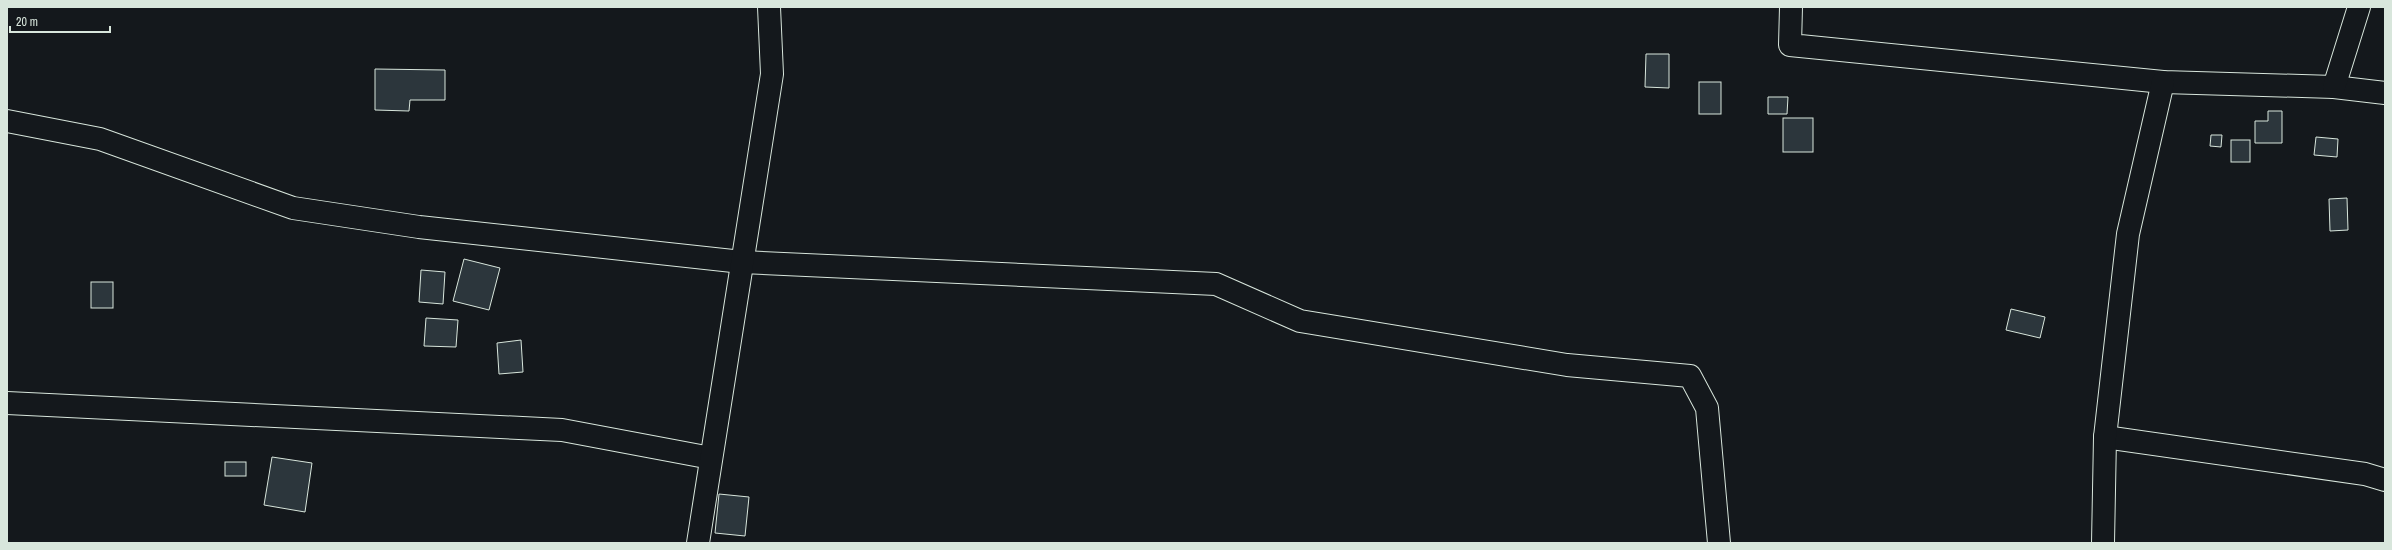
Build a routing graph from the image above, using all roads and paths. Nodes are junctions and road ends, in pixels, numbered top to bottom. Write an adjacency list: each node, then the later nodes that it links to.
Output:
1 (769, 7): 8 (street)
2 (1792, 7): 4 (street)
3 (2359, 7): 5 (street)
4 (2163, 82): 5 (street); 10 (street)
5 (2334, 87): 6 (street)
6 (2385, 92)
7 (7, 121): 8 (street)
8 (742, 262): 11 (street); 14 (street)
9 (7, 403): 11 (street)
10 (2105, 437): 12 (street); 15 (street)
11 (711, 458): 13 (street)
12 (2385, 480)
13 (698, 543)
14 (1719, 543)
15 (2103, 543)

